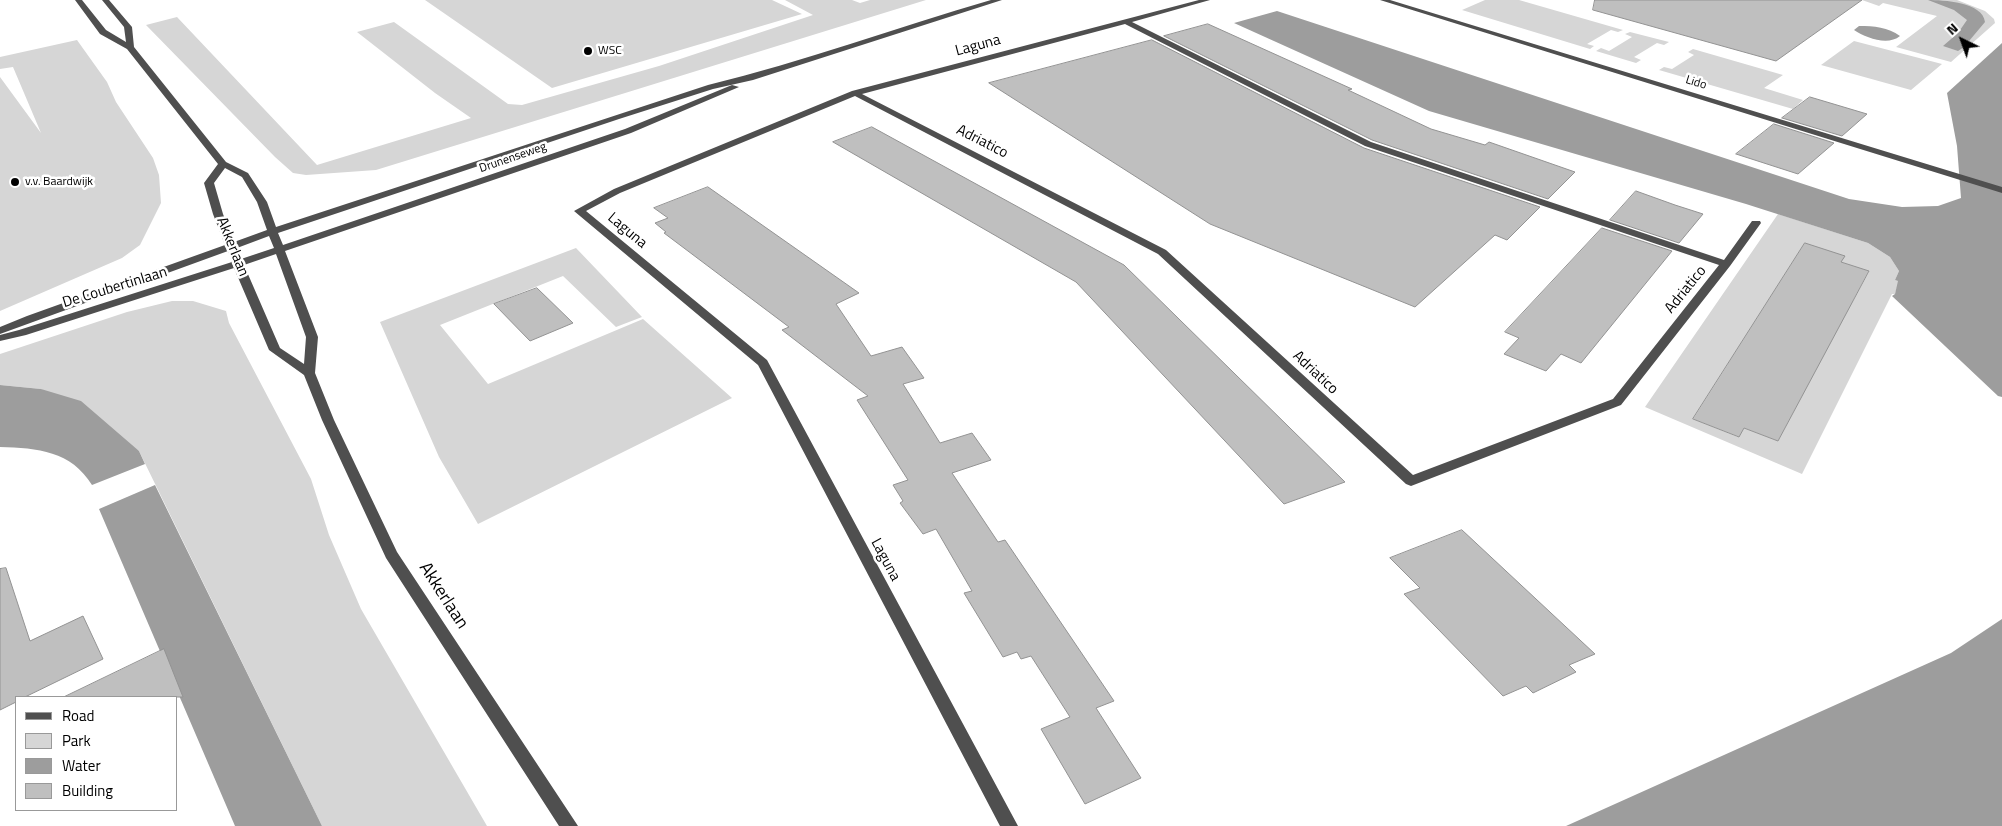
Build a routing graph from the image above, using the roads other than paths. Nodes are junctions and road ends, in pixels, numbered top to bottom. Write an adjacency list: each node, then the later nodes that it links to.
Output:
1 (78, 0): 7 (street, Akkerlaan)
2 (105, 0): 7 (street, Akkerlaan)
3 (999, 0): 8 (street, Drunenseweg)
4 (1207, 0): 6 (street, Laguna)
5 (1383, 0): 11 (street, Lido)
6 (1127, 22): 9 (street, Laguna); 17 (street, Adriatico)
7 (130, 47): 10 (street, Akkerlaan)
8 (750, 78): 13 (street, Drunenseweg); 15 (street, Drunenseweg)
9 (855, 93): 17 (street, Adriatico); 22 (street, Laguna)
10 (223, 164): 13 (street, Akkerlaan); 14 (street, Akkerlaan)
11 (2002, 190)
12 (1756, 223): 17 (street, Adriatico)
13 (272, 231): 14 (street, Drunenseweg); 15 (street, Akkerlaan)
14 (232, 245): 16 (street, Akkerlaan); 18 (street, De Coubertinlaan)
15 (279, 250): 16 (street, Drunenseweg); 20 (street, Akkerlaan)
16 (238, 264): 19 (street, De Coubertinlaan); 20 (street, Akkerlaan)
17 (1726, 264)
18 (0, 331)
19 (0, 338)
20 (309, 373): 21 (street, Akkerlaan)
21 (569, 826)
22 (1009, 826)

